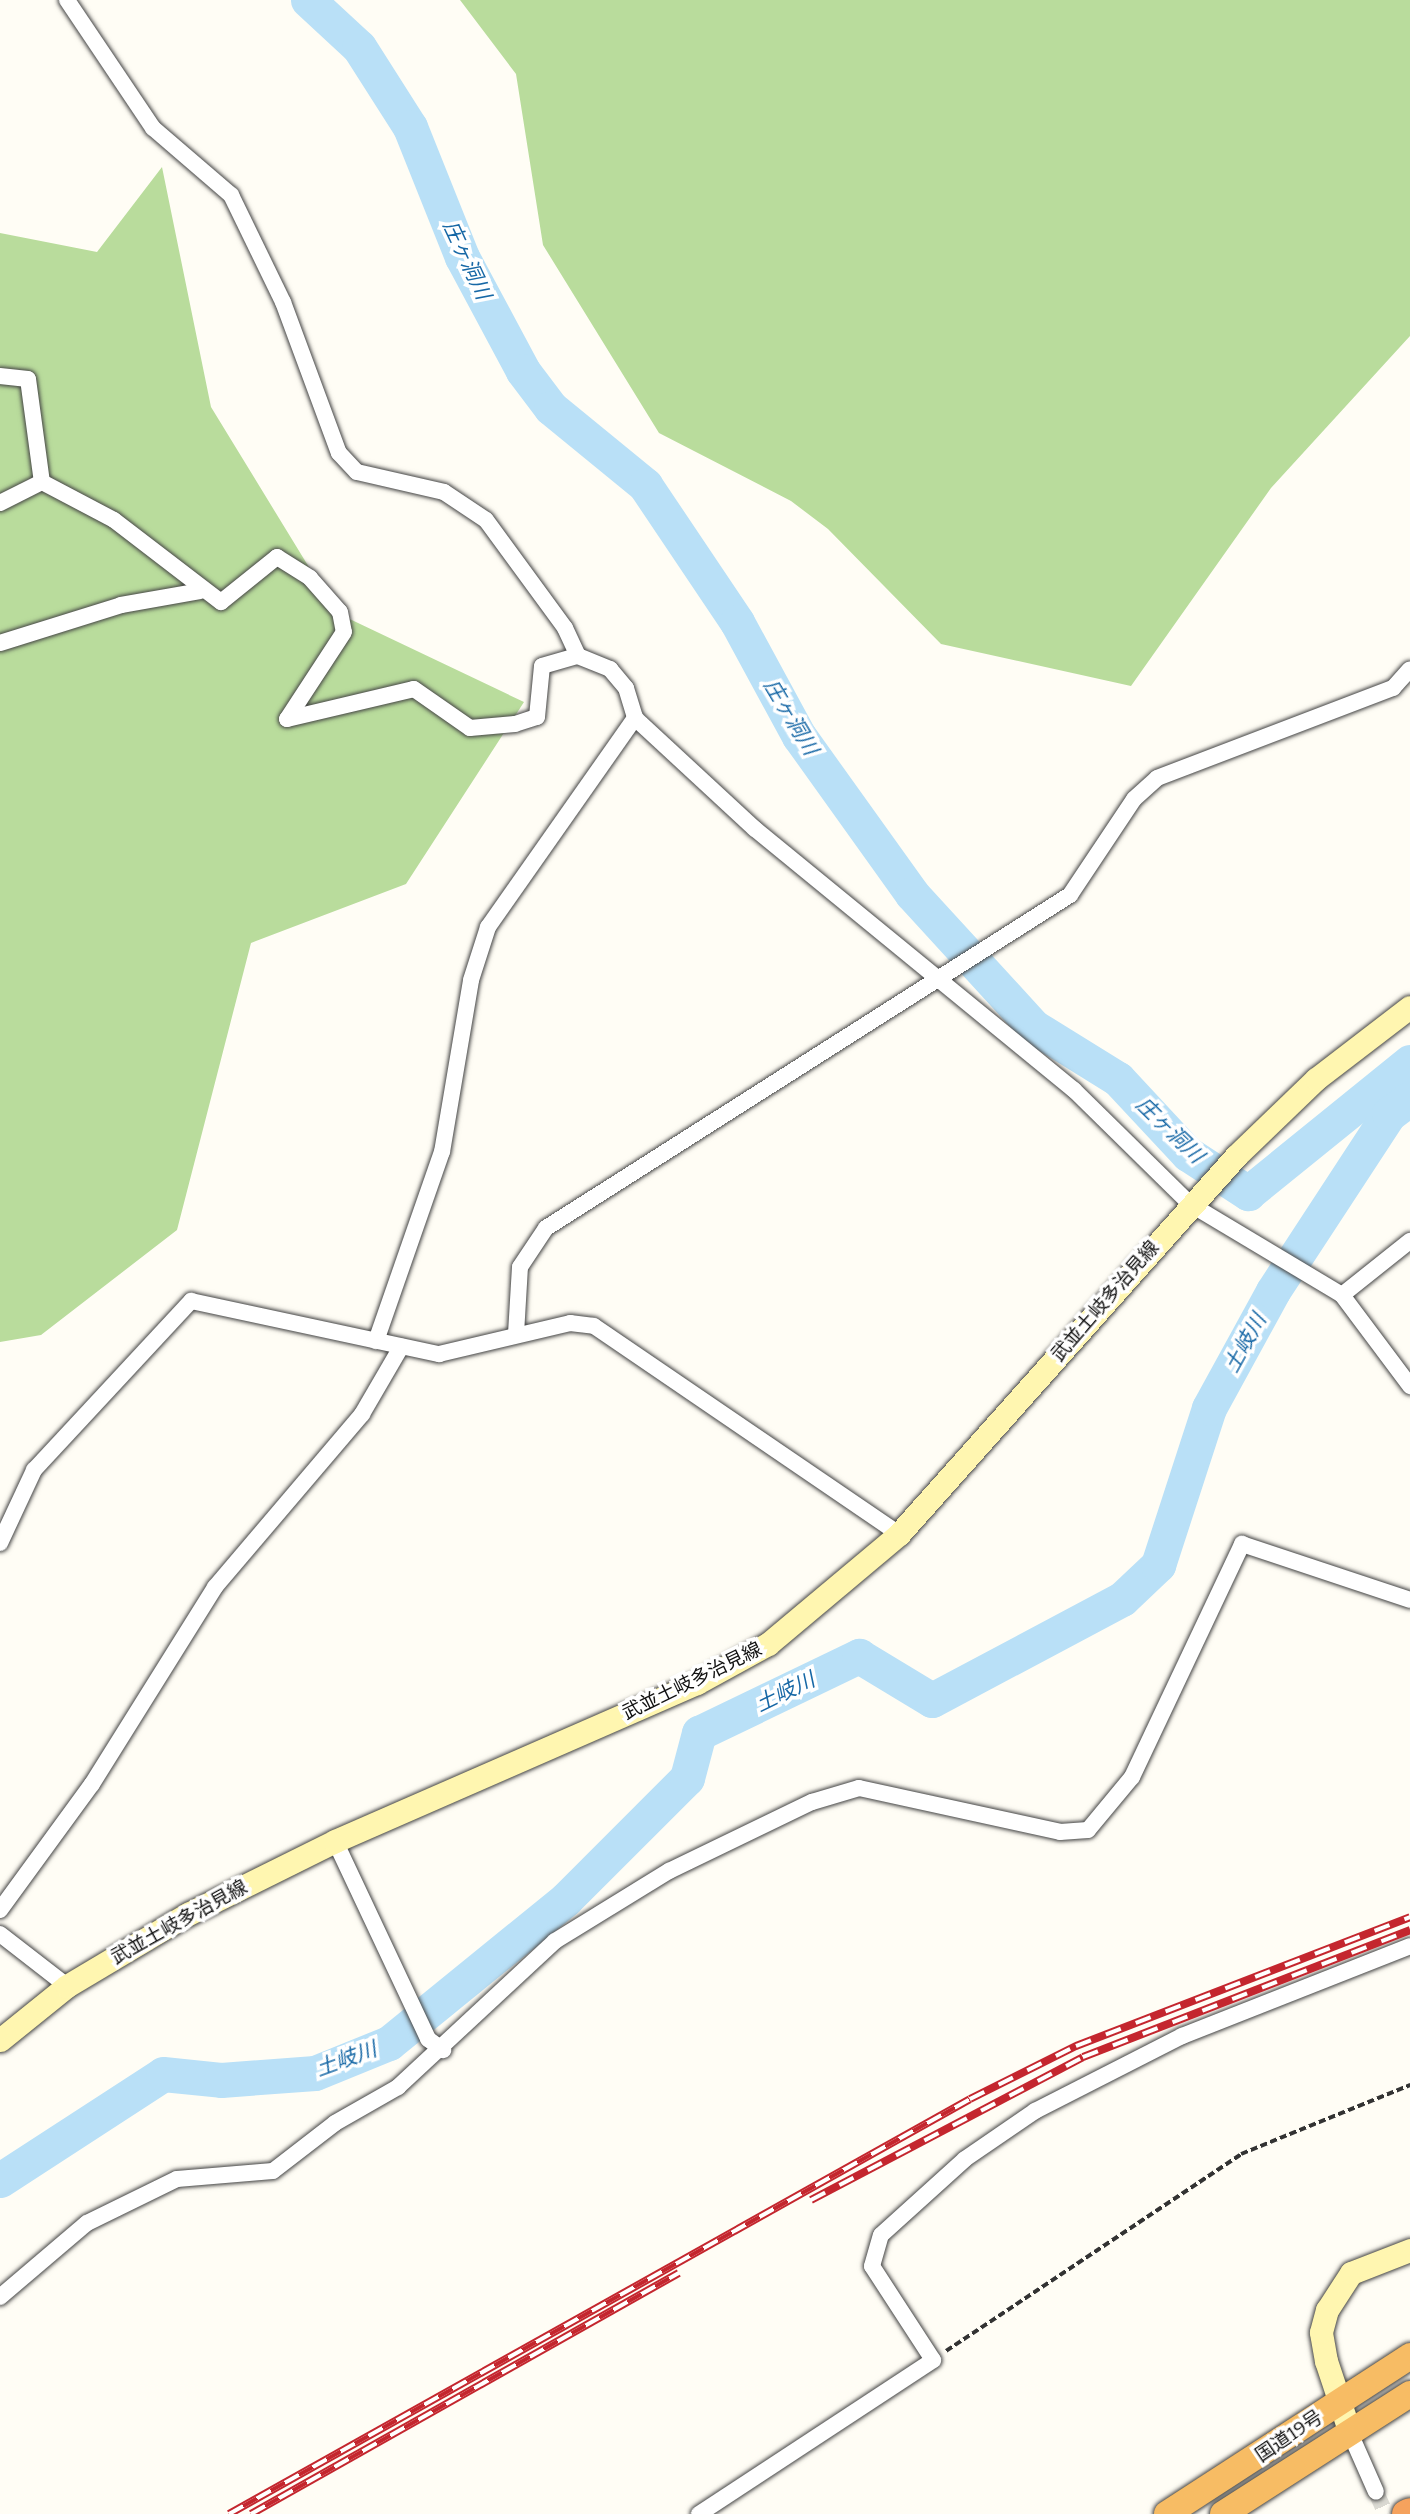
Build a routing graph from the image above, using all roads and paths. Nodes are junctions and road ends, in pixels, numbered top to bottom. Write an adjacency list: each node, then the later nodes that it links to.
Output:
1 (66, 0): 7 (street)
2 (0, 376): 3 (street)
3 (42, 482): 4 (street); 5 (street)
4 (0, 503)
5 (200, 591): 6 (street); 7 (street)
6 (0, 643)
7 (578, 656): 9 (street)
8 (1410, 669): 10 (street)
9 (635, 718): 10 (street); 16 (street)
10 (939, 982): 12 (street); 15 (street)
11 (1410, 1007): 12 (main road, 武並土岐多治見線)
12 (1196, 1204): 14 (street); 19 (main road, 武並土岐多治見線)
13 (1410, 1241): 14 (street)
14 (1342, 1295): 18 (street)
15 (516, 1334): 17 (street); 19 (street)
16 (376, 1341): 17 (street); 20 (street)
17 (401, 1347): 23 (street)
18 (1410, 1386)
19 (899, 1534): 22 (main road, 武並土岐多治見線)
20 (0, 1543)
21 (1410, 1600): 28 (street)
22 (339, 1851): 26 (main road, 武並土岐多治見線); 28 (street)
23 (0, 1910)
24 (0, 1934): 26 (street)
25 (1410, 1946): 33 (street)
26 (67, 1986): 27 (main road, 武並土岐多治見線)
27 (0, 2040)
28 (443, 2050): 31 (street)
29 (1410, 2085): 33 (path)
30 (1410, 2250): 35 (main road)
31 (0, 2297)
32 (1410, 2356): 35 (highway, 国道19号)
33 (933, 2360): 38 (street)
34 (1410, 2394): 36 (highway, 国道19号)
35 (1338, 2402): 36 (main road); 39 (highway, 国道19号)
36 (1350, 2433): 37 (street); 40 (highway, 国道19号)
37 (1376, 2492)
38 (699, 2514)
39 (1167, 2514)
40 (1223, 2514)

